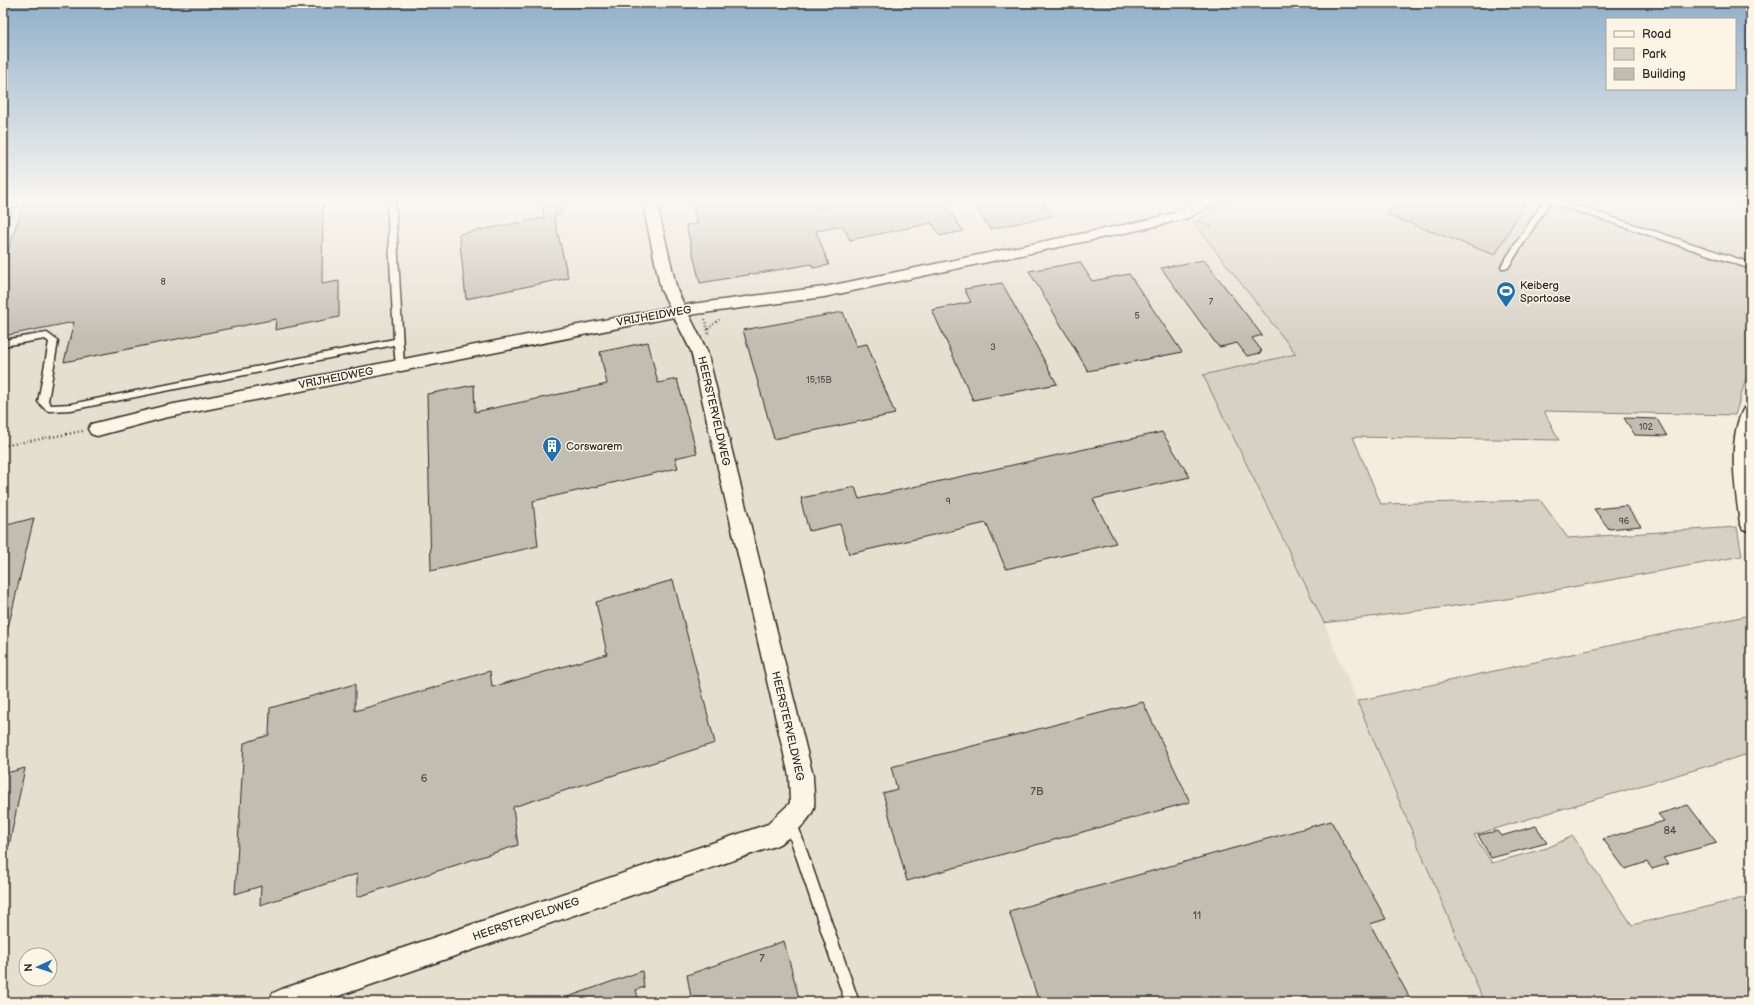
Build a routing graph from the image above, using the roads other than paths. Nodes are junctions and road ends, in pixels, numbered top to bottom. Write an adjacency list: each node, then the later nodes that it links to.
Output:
1 (394, 247): 9 (lane)
2 (659, 247): 8 (street, HEERSTERVELDWEG)
3 (1042, 247): 8 (street, VRIJHEIDWEG)
4 (1517, 247): 6 (lane)
5 (1693, 247): 7 (lane)
6 (1505, 266)
7 (1751, 266)
8 (679, 311): 11 (street, VRIJHEIDWEG); 15 (street, HEERSTERVELDWEG)
9 (399, 341): 10 (lane); 11 (lane)
10 (3, 343)
11 (400, 366): 13 (street, VRIJHEIDWEG)
12 (1751, 413): 14 (main road)
13 (97, 429)
14 (1751, 523)
15 (790, 820): 16 (street, HEERSTERVELDWEG); 17 (lane)
16 (282, 1002)
17 (852, 1002)

